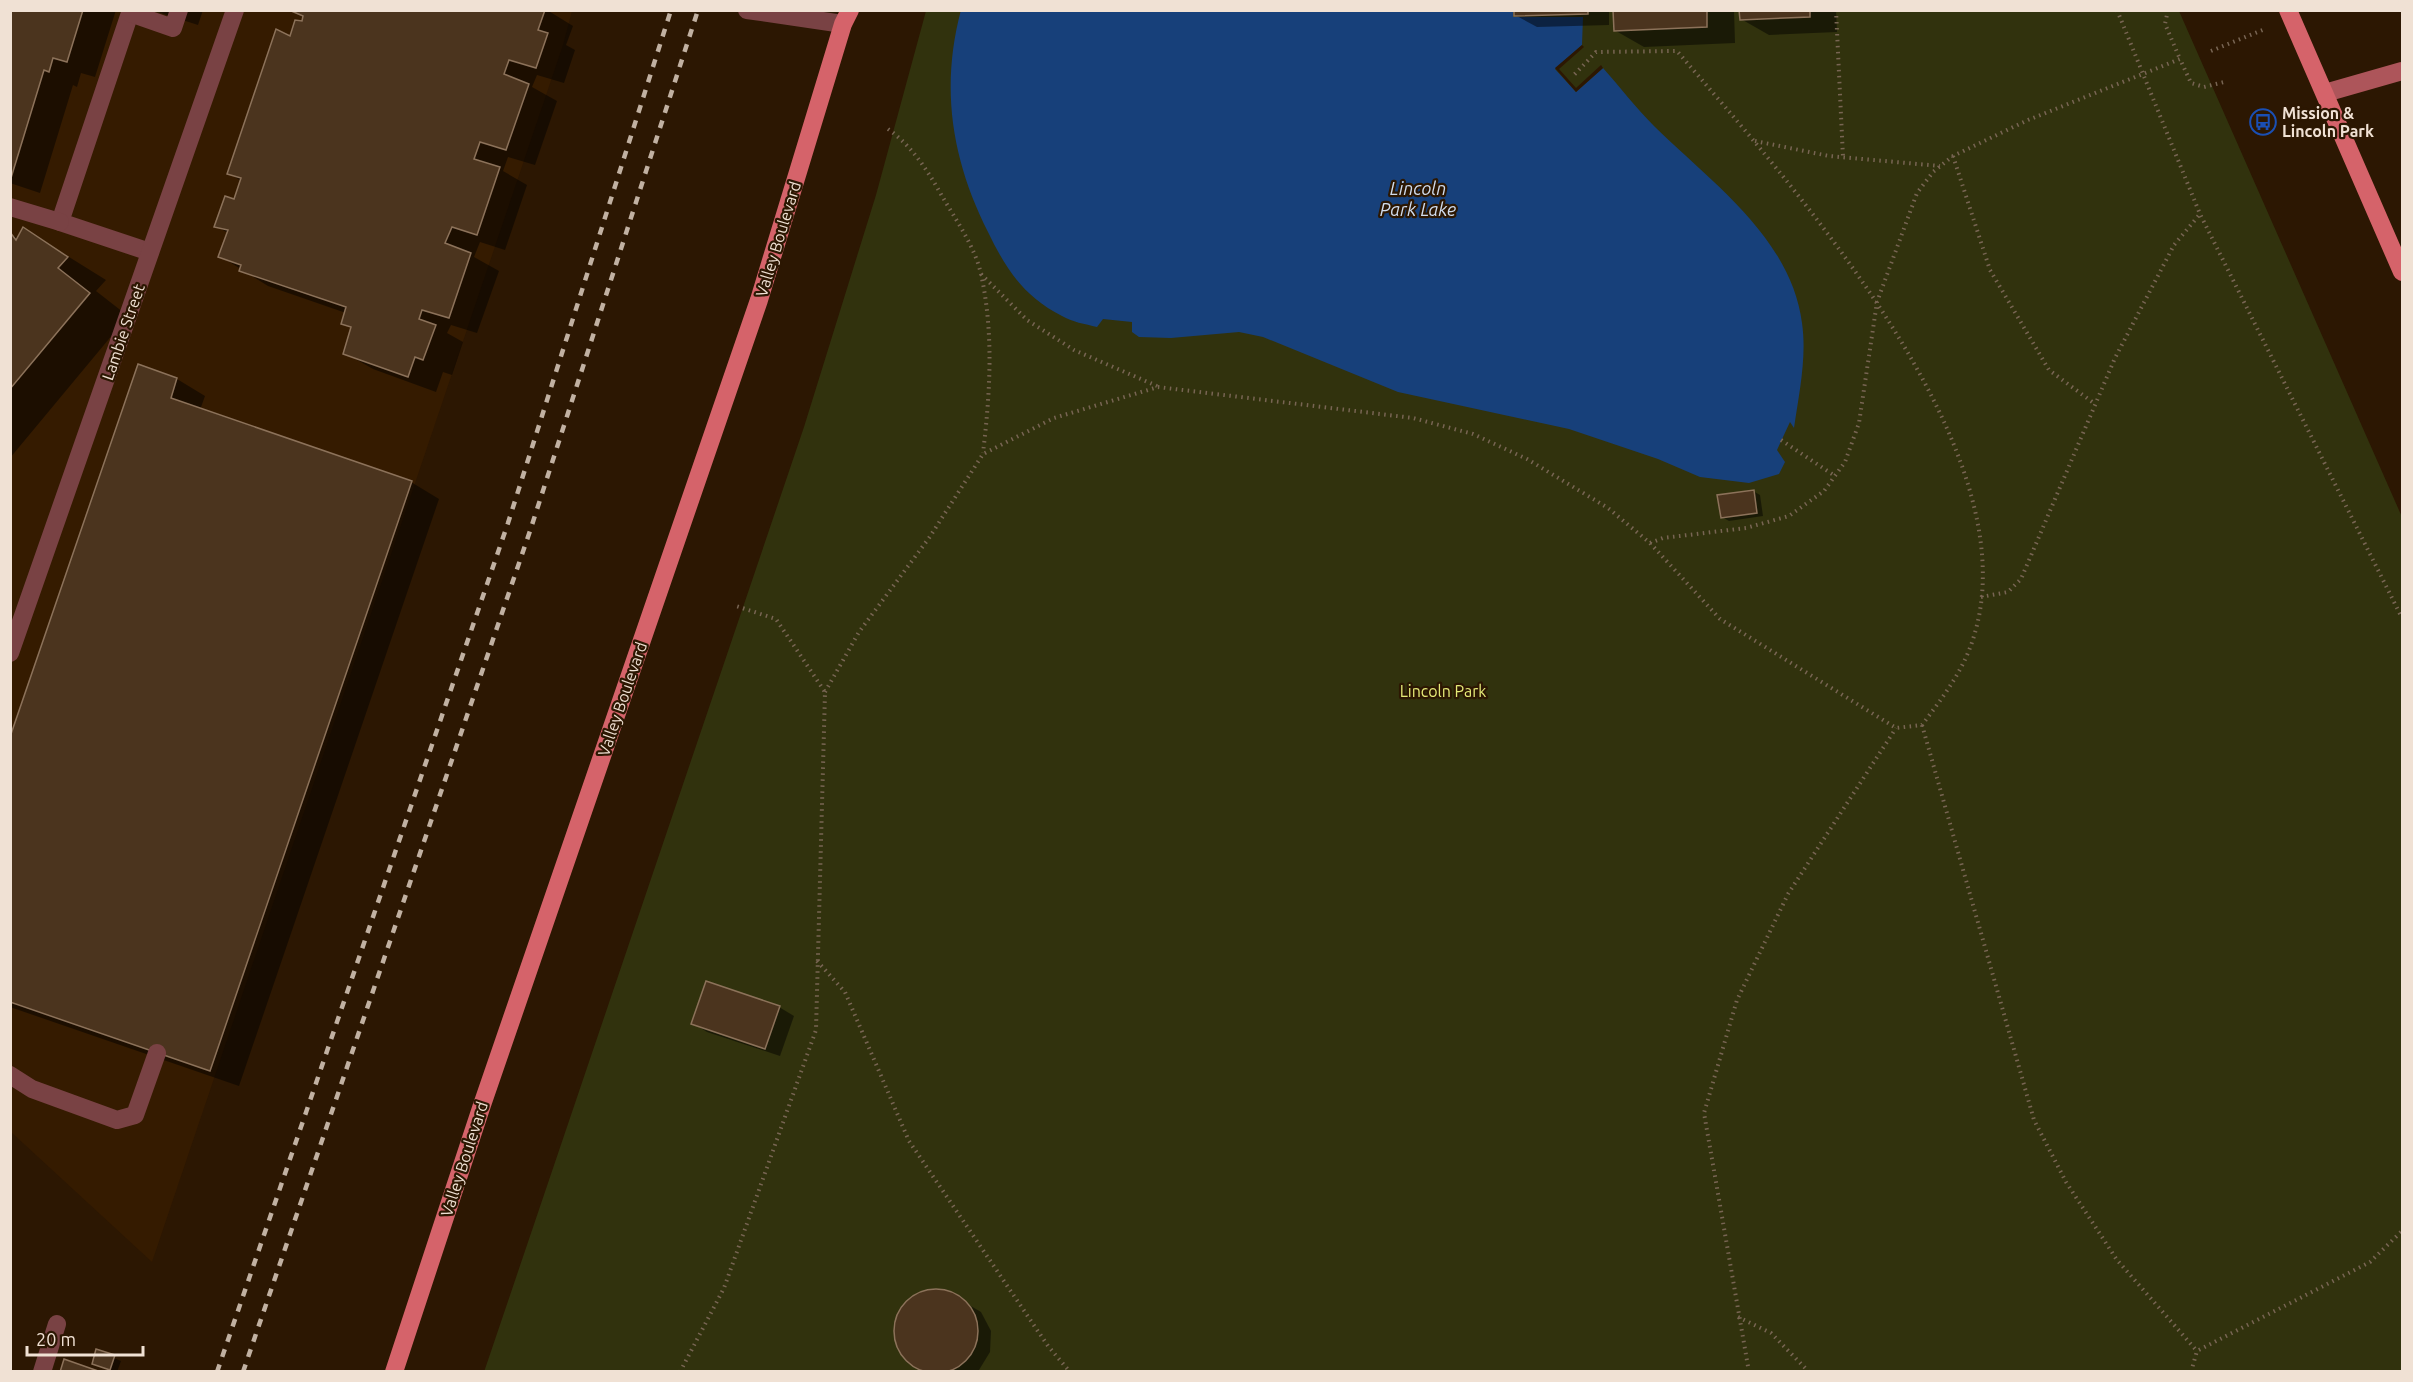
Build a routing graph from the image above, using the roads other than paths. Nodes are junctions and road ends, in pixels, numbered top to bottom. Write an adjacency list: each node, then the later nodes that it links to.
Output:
1 (178, 10): 5 (street)
2 (235, 10): 12 (street, Lambie Street)
3 (747, 10): 7 (street)
4 (827, 10): 7 (street)
5 (130, 12): 11 (street)
6 (2289, 14): 9 (main road)
7 (845, 15): 19 (main road, Valley Boulevard)
8 (2403, 71): 9 (street)
9 (2325, 93): 13 (main road)
10 (10, 207): 11 (street)
11 (60, 222): 12 (street)
12 (150, 252): 14 (street, Lambie Street)
13 (2403, 272)
14 (10, 653)
15 (157, 1053): 16 (street)
16 (10, 1075)
17 (57, 1324): 18 (street)
18 (42, 1371)
19 (394, 1371)

